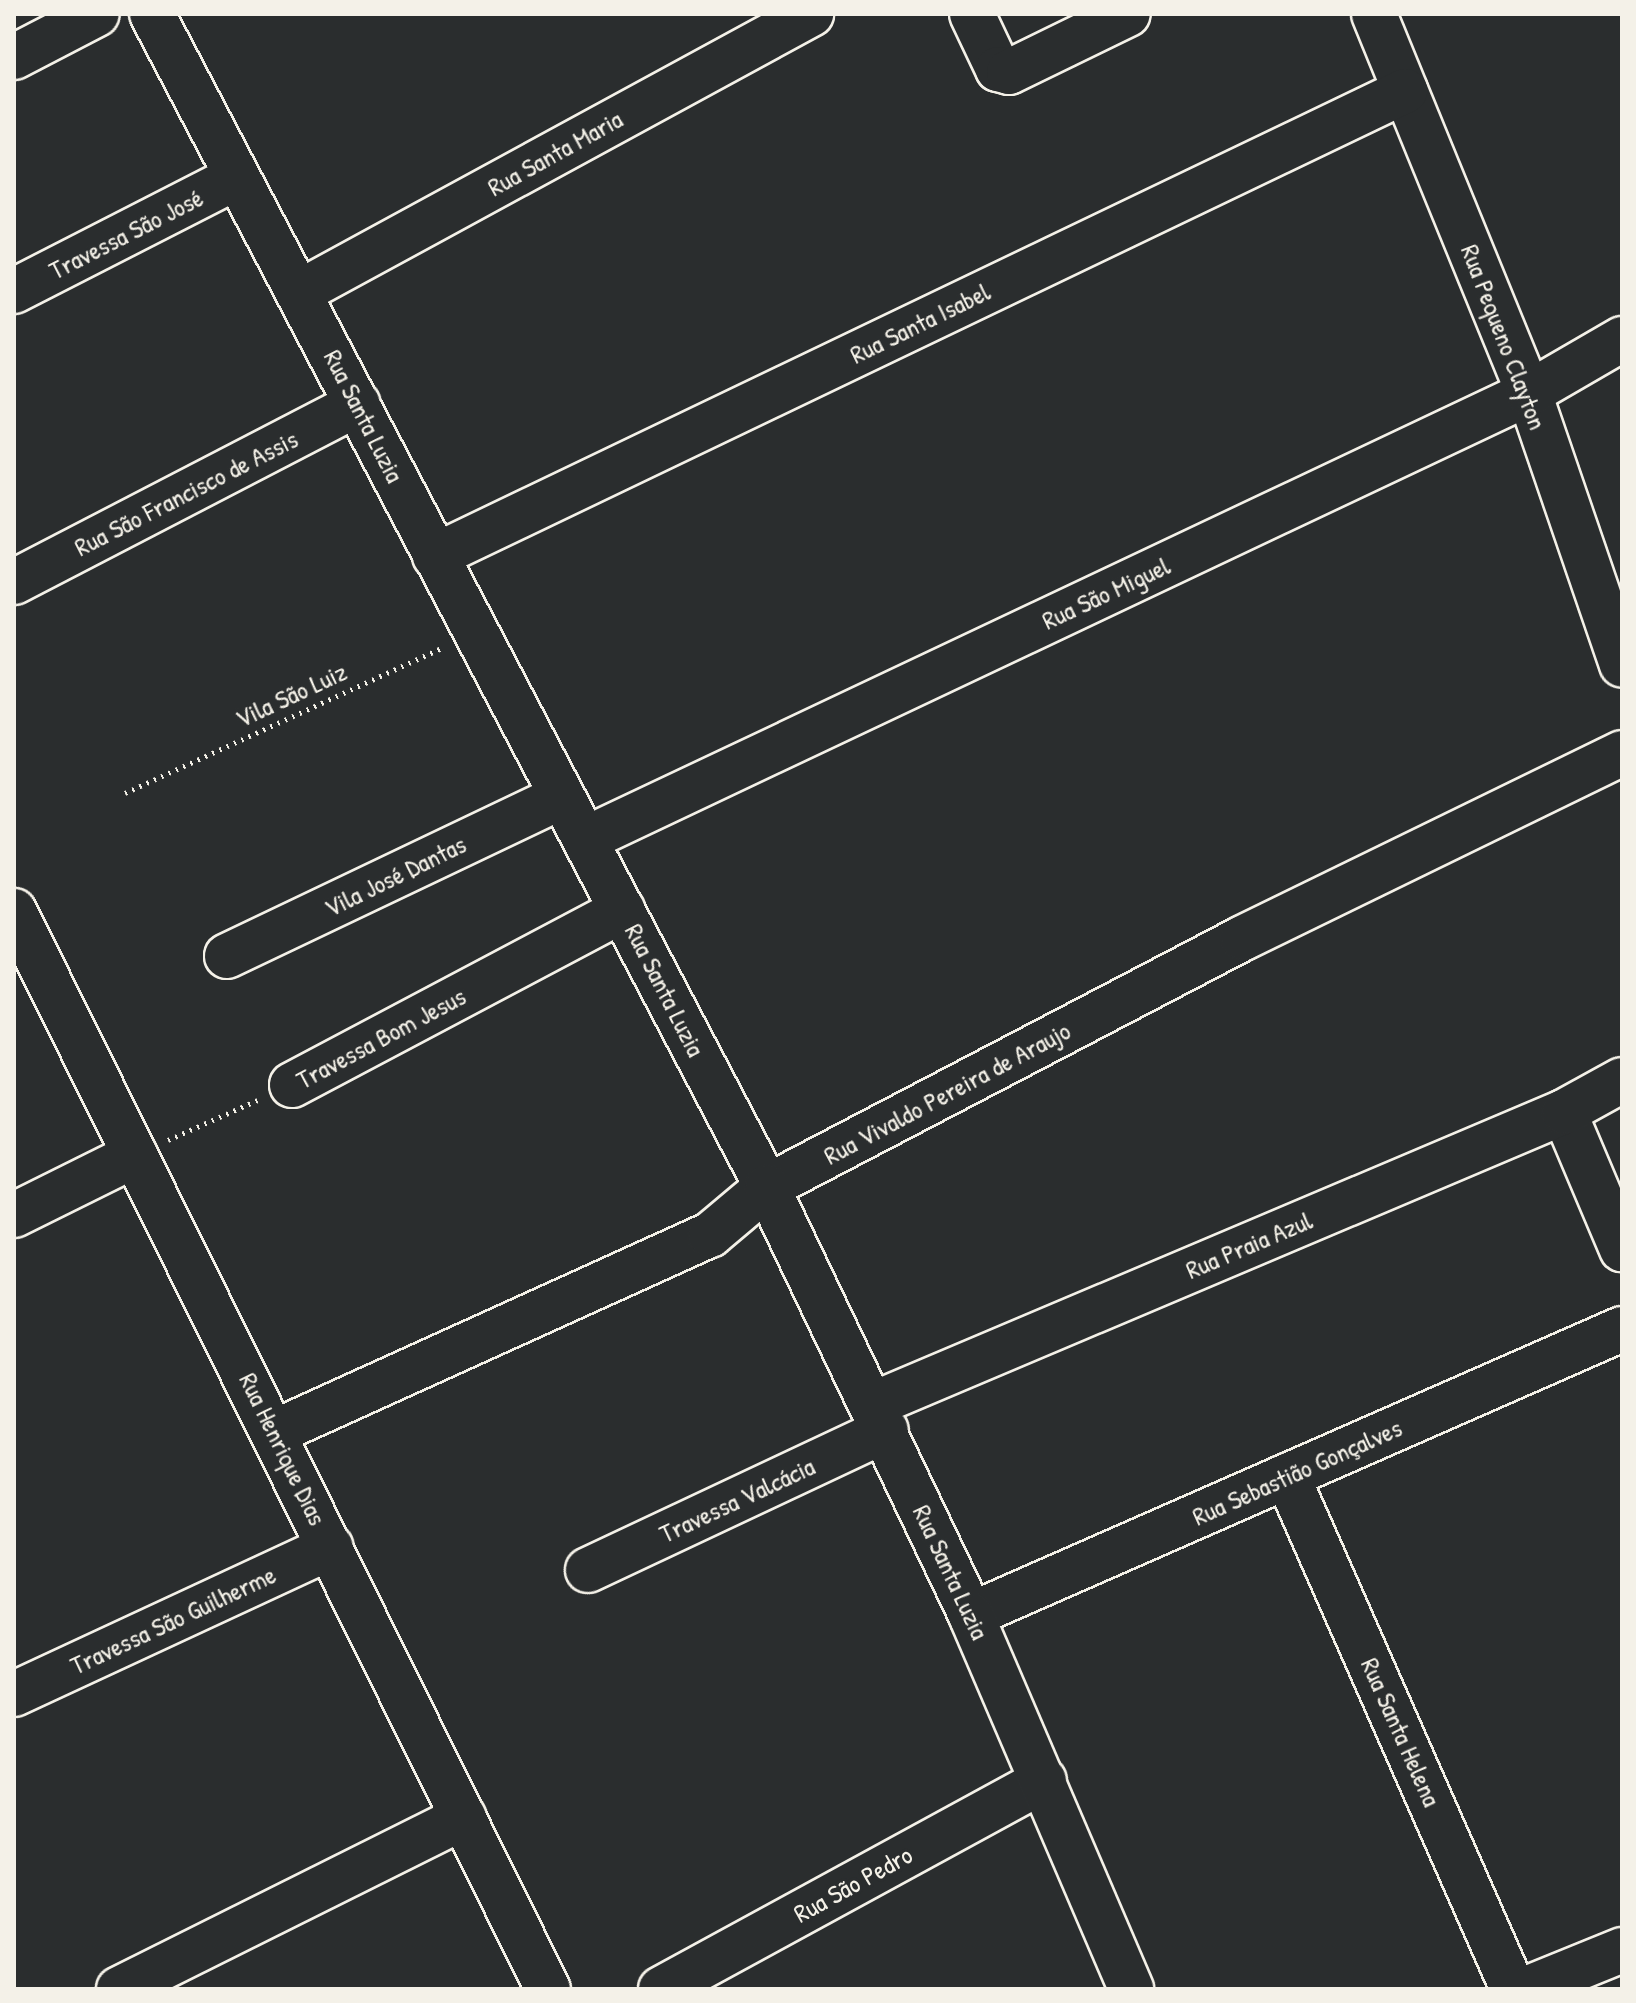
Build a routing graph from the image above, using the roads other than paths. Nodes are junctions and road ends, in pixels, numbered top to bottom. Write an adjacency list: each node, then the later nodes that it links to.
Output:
1 (97, 14): 7 (street)
2 (152, 14): 9 (street, Rua Santa Luzia)
3 (811, 14): 11 (street, Rua Santa Maria)
4 (972, 14): 5 (street)
5 (1128, 14)
6 (1374, 14): 8 (street, Rua Pequeno Clayton)
7 (14, 57)
8 (1405, 91): 13 (street, Rua Pequeno Clayton); 15 (street, Rua Santa Isabel)
9 (237, 177): 10 (street, Travessa São José); 11 (street, Rua Santa Luzia)
10 (14, 291)
11 (300, 292): 14 (street, Rua Santa Luzia)
12 (1622, 339): 13 (street, Rua São Miguel)
13 (1529, 393): 17 (street, Rua Pequeno Clayton); 20 (street, Rua São Miguel)
14 (358, 404): 15 (street, Rua Santa Luzia); 16 (street, Rua São Francisco de Assis)
15 (435, 556): 19 (street, Rua Santa Luzia)
16 (14, 582)
17 (1622, 664)
18 (1622, 753): 28 (street, Rua Vivaldo Pereira de Araujo)
19 (562, 796): 20 (street, Rua Santa Luzia); 23 (street, Vila José Dantas)
20 (586, 839): 21 (street, Rua Santa Luzia)
21 (623, 910): 25 (street, Travessa Bom Jesus); 28 (street, Rua Santa Luzia)
22 (16, 918): 27 (street, Rua Henrique Dias)
23 (227, 956)
24 (1622, 1080): 26 (street, Rua Praia Azul)
25 (292, 1085)
26 (1564, 1112): 30 (street); 32 (street, Rua Praia Azul)
27 (135, 1155): 29 (street); 33 (street, Rua Henrique Dias)
28 (767, 1187): 32 (street, Rua Santa Luzia); 33 (street, Rua Vivaldo Pereira de Araujo)
29 (14, 1215)
30 (1622, 1249)
31 (1622, 1329): 34 (street, Rua Sebastião Gonçalves)
32 (880, 1417): 36 (street, Travessa Valcácia); 37 (street, Rua Santa Luzia)
33 (275, 1432): 35 (street, Rua Henrique Dias)
34 (1287, 1476): 37 (street, Rua Sebastião Gonçalves); 46 (street, Rua Santa Helena)
35 (331, 1547): 38 (street, Travessa São Guilherme); 40 (street, Rua Henrique Dias)
36 (588, 1570)
37 (971, 1615): 39 (street, Rua Santa Luzia)
38 (14, 1694)
39 (1044, 1780): 44 (street, Rua São Pedro); 45 (street, Rua Santa Luzia)
40 (464, 1817): 42 (street); 43 (street, Rua Henrique Dias)
41 (1622, 1950): 47 (street)
42 (119, 1989)
43 (548, 1989)
44 (661, 1989)
45 (1131, 1989)
46 (1513, 1989)
47 (1526, 1989)

